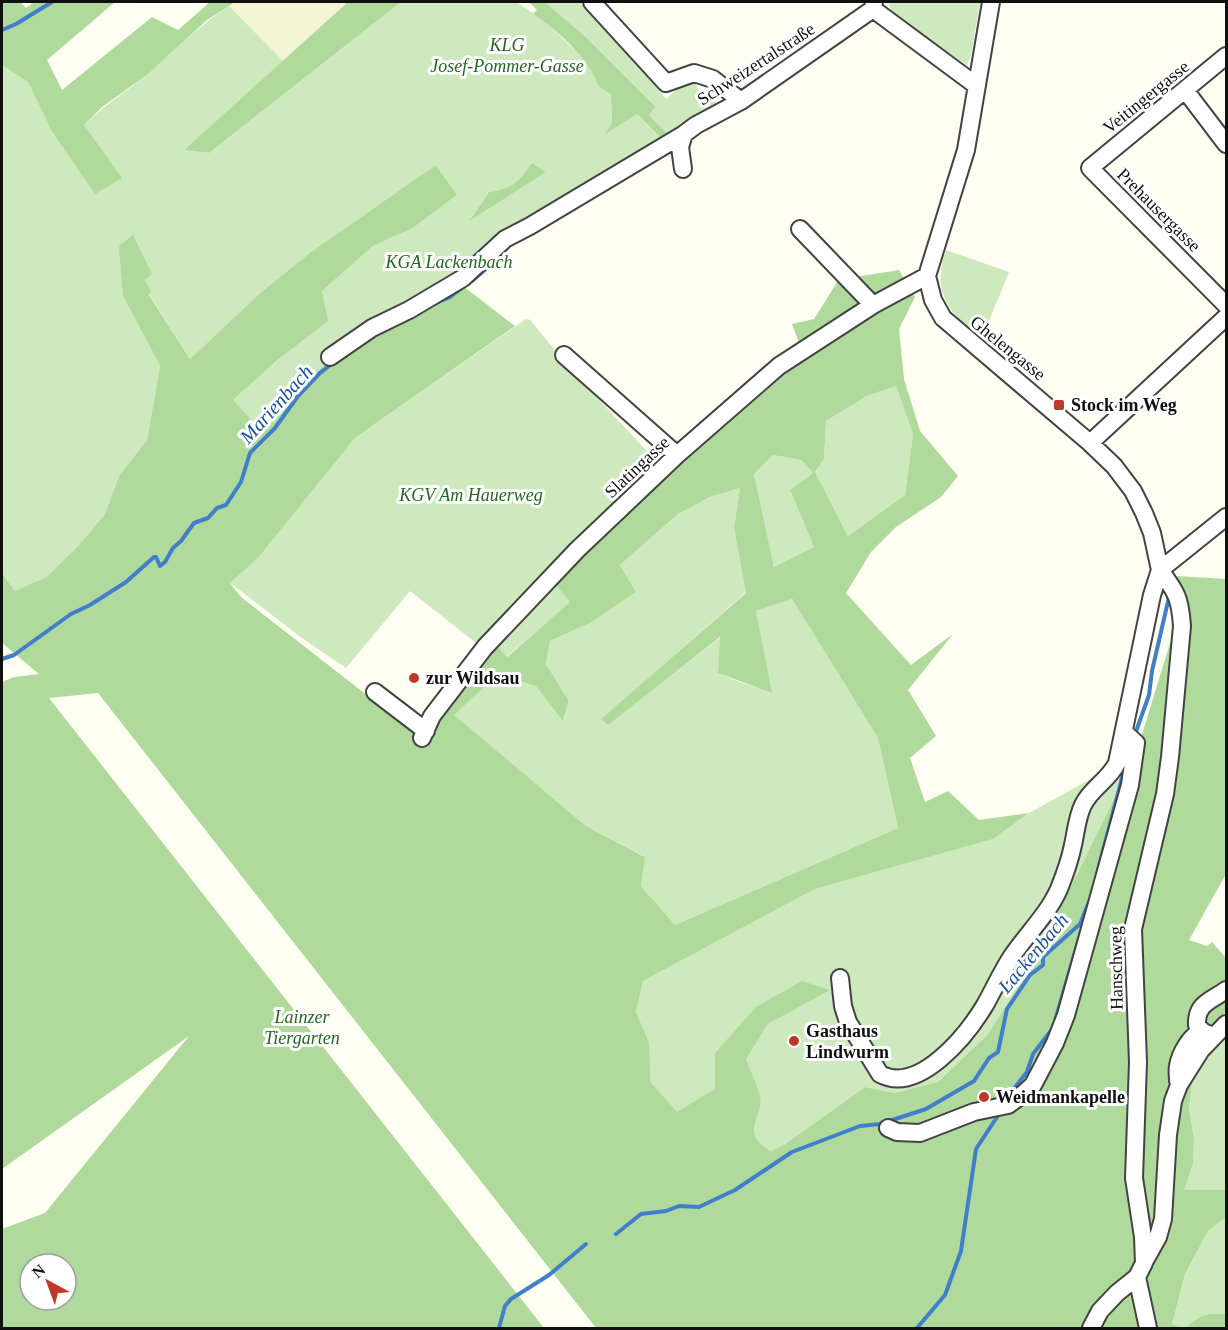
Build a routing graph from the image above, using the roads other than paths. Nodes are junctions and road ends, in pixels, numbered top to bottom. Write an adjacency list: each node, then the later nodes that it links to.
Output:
1 (592, 2): 7 (street)
2 (991, 2): 5 (street)
3 (873, 5): 5 (street); 7 (street, Schweizertalstraße)
4 (1227, 56): 6 (street, Veitingergasse)
5 (977, 86): 13 (street)
6 (1185, 90): 9 (street); 10 (street, Veitingergasse)
7 (741, 101): 8 (street, Schweizertalstraße)
8 (684, 134): 11 (street); 18 (street, Schweizertalstraße)
9 (1227, 144)
10 (1090, 168): 15 (street, Prehausergasse)
11 (683, 169)
12 (800, 229): 14 (street)
13 (927, 276): 14 (street, Slatingasse); 19 (street, Ghelengasse)
14 (873, 305): 20 (street, Slatingasse)
15 (1227, 305)
16 (1227, 317): 19 (street)
17 (564, 355): 20 (street)
18 (330, 357)
19 (1090, 443): 22 (street, Ghelengasse)
20 (677, 455): 23 (street, Slatingasse)
21 (1227, 518): 22 (street)
22 (1168, 581): 24 (street, Ghelengasse); 30 (street, Hanschweg)
23 (375, 692)
24 (1130, 737): 25 (street, Ghelengasse); 29 (street)
25 (840, 978)
26 (1227, 990): 28 (street)
27 (1227, 1024): 28 (street)
28 (1208, 1034): 30 (street)
29 (888, 1128)
30 (1140, 1270): 31 (street); 32 (street, Hanschweg)
31 (1091, 1329)
32 (1148, 1329)

